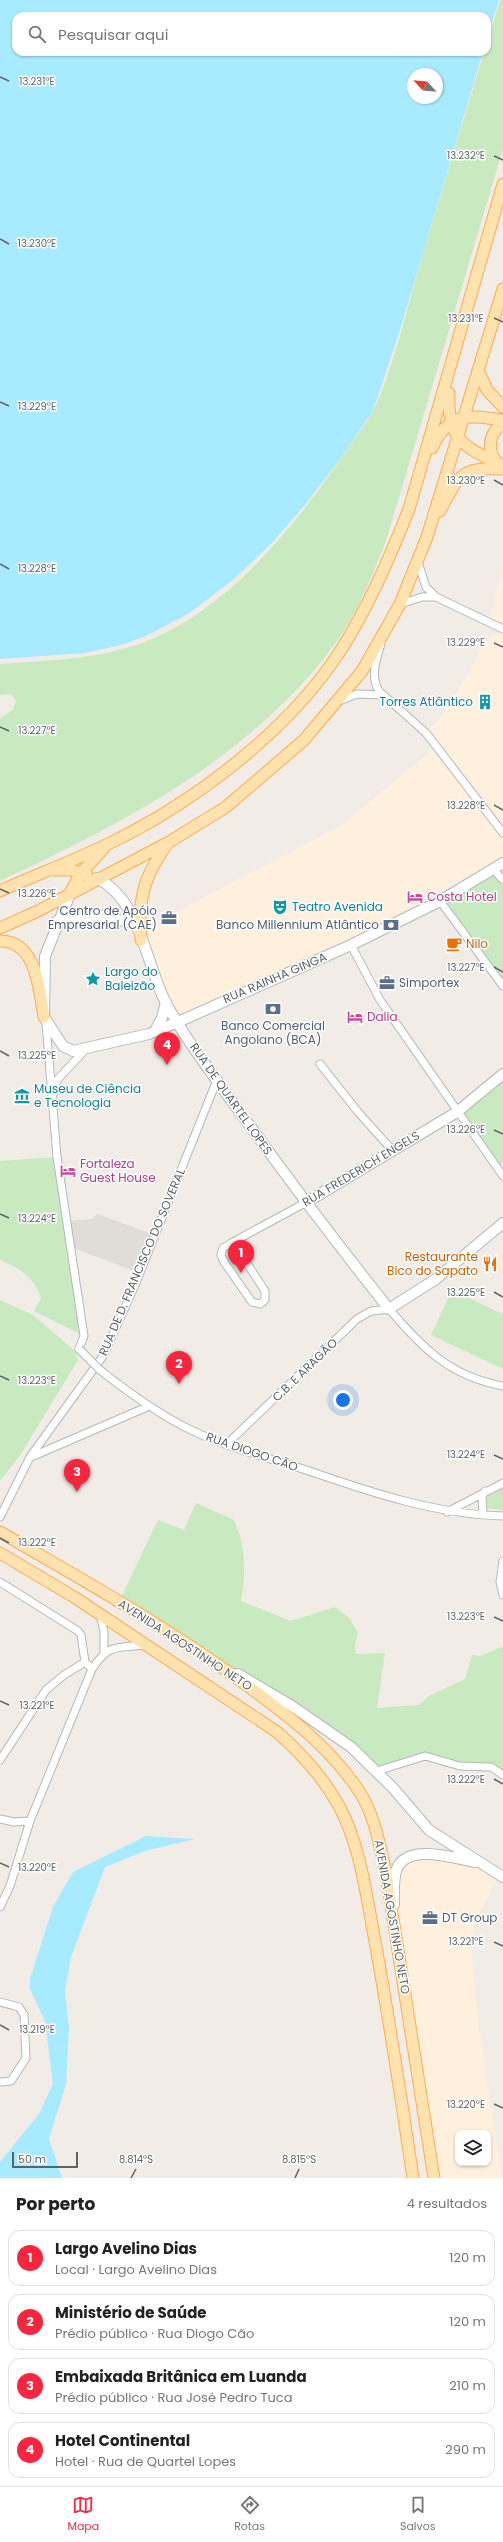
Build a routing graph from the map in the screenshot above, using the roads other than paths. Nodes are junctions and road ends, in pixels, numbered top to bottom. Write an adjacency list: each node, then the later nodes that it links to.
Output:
1 (503, 184): 5 (main road)
2 (503, 289): 3 (main road)
3 (499, 310): 4 (main road)
4 (478, 370): 6 (main road); 7 (main road)
5 (450, 375): 9 (main road); 13 (main road)
6 (503, 407)
7 (462, 417): 8 (main road); 9 (main road); 11 (main road)
8 (503, 420)
9 (450, 422): 11 (main road); 13 (main road)
10 (503, 424): 12 (main road)
11 (457, 439): 12 (main road); 14 (main road)
12 (502, 467): 14 (main road)
13 (419, 477): 24 (main road)
14 (427, 537): 15 (main road)
15 (418, 561): 16 (street); 17 (main road)
16 (436, 597): 17 (street); 18 (street)
17 (400, 604): 19 (main road)
18 (503, 630)
19 (382, 638): 20 (street); 21 (main road)
20 (383, 695): 21 (street); 22 (street)
21 (337, 702): 23 (main road)
22 (503, 833)
23 (169, 842): 29 (main road); 37 (main road)
24 (108, 844): 27 (main road); 28 (main road)
25 (503, 863): 26 (street, RUA RAINHA GINGA)
26 (494, 870): 30 (street); 33 (street, RUA RAINHA GINGA)
27 (40, 873): 28 (main road); 31 (main road)
28 (81, 873): 29 (main road); 32 (main road)
29 (97, 878): 32 (main road); 35 (street, RUA DE QUARTEL LOPES)
30 (503, 880)
31 (0, 890)
32 (70, 894): 34 (street); 36 (main road)
33 (440, 901): 39 (street, RUA RAINHA GINGA); 40 (street)
34 (57, 921): 35 (street); 42 (street)
35 (136, 924): 37 (street, RUA DE QUARTEL LOPES)
36 (0, 928)
37 (141, 940): 41 (street, RUA DE QUARTEL LOPES)
38 (0, 941): 42 (main road)
39 (351, 946): 43 (street, RUA RAINHA GINGA); 50 (street)
40 (503, 986)
41 (166, 1002): 43 (street, RUA DE QUARTEL LOPES); 44 (street)
42 (45, 1020): 45 (street, RUA RAINHA GINGA); 49 (street)
43 (178, 1022): 44 (street, RUA RAINHA GINGA); 48 (street, RUA DE QUARTEL LOPES)
44 (155, 1031): 45 (street, RUA RAINHA GINGA)
45 (85, 1050): 49 (street)
46 (320, 1064): 51 (street)
47 (503, 1074): 50 (street, RUA FREDERICH ENGELS)
48 (217, 1080): 53 (street, RUA DE QUARTEL LOPES); 60 (street, RUA DE D. FRANCISCO DO SOVERAL)
49 (51, 1103): 58 (street, RUA DIOGO CÃO, bridge)
50 (457, 1112): 51 (street, RUA FREDERICH ENGELS); 52 (street)
51 (393, 1151): 53 (street, RUA FREDERICH ENGELS)
52 (503, 1176)
53 (305, 1203): 55 (street, RUA FREDERICH ENGELS); 56 (street, RUA DE QUARTEL LOPES)
54 (503, 1223): 56 (street)
55 (233, 1242): 55 (street)
56 (389, 1310): 57 (street); 59 (street, C.B. E ARAGÃO)
57 (503, 1386)
58 (147, 1407): 59 (street, RUA DIOGO CÃO); 60 (street)
59 (227, 1444): 63 (street, RUA DIOGO CÃO)
60 (30, 1457): 64 (street, RUA DE D. FRANCISCO DO SOVERAL)
61 (503, 1483): 62 (street)
62 (485, 1491): 63 (street); 65 (street)
63 (447, 1512): 65 (street, RUA DIOGO CÃO)
64 (0, 1516)
65 (483, 1516): 66 (street, RUA DIOGO CÃO)
66 (503, 1516)
67 (0, 1532): 75 (main road, AVENIDA AGOSTINHO NETO)
68 (0, 1553): 72 (main road, AVENIDA AGOSTINHO NETO)
69 (503, 1561): 71 (street)
70 (0, 1582): 76 (street)
71 (503, 1595)
72 (100, 1614): 73 (main road, AVENIDA AGOSTINHO NETO); 74 (street)
73 (143, 1645): 74 (street); 89 (main road, AVENIDA AGOSTINHO NETO)
74 (104, 1652): 77 (street)
75 (210, 1659): 79 (street); 86 (main road, AVENIDA AGOSTINHO NETO)
76 (85, 1662): 77 (street); 78 (street)
77 (92, 1668): 82 (street)
78 (0, 1760)
79 (377, 1771): 80 (street); 83 (street)
80 (503, 1775)
81 (0, 1819): 82 (street)
82 (30, 1821): 85 (street)
83 (480, 1863): 84 (street); 86 (street)
84 (503, 1877)
85 (0, 1907)
86 (393, 1911): 90 (main road, AVENIDA AGOSTINHO NETO)
87 (0, 2002): 88 (street)
88 (0, 2082)
89 (413, 2178)
90 (434, 2178)

